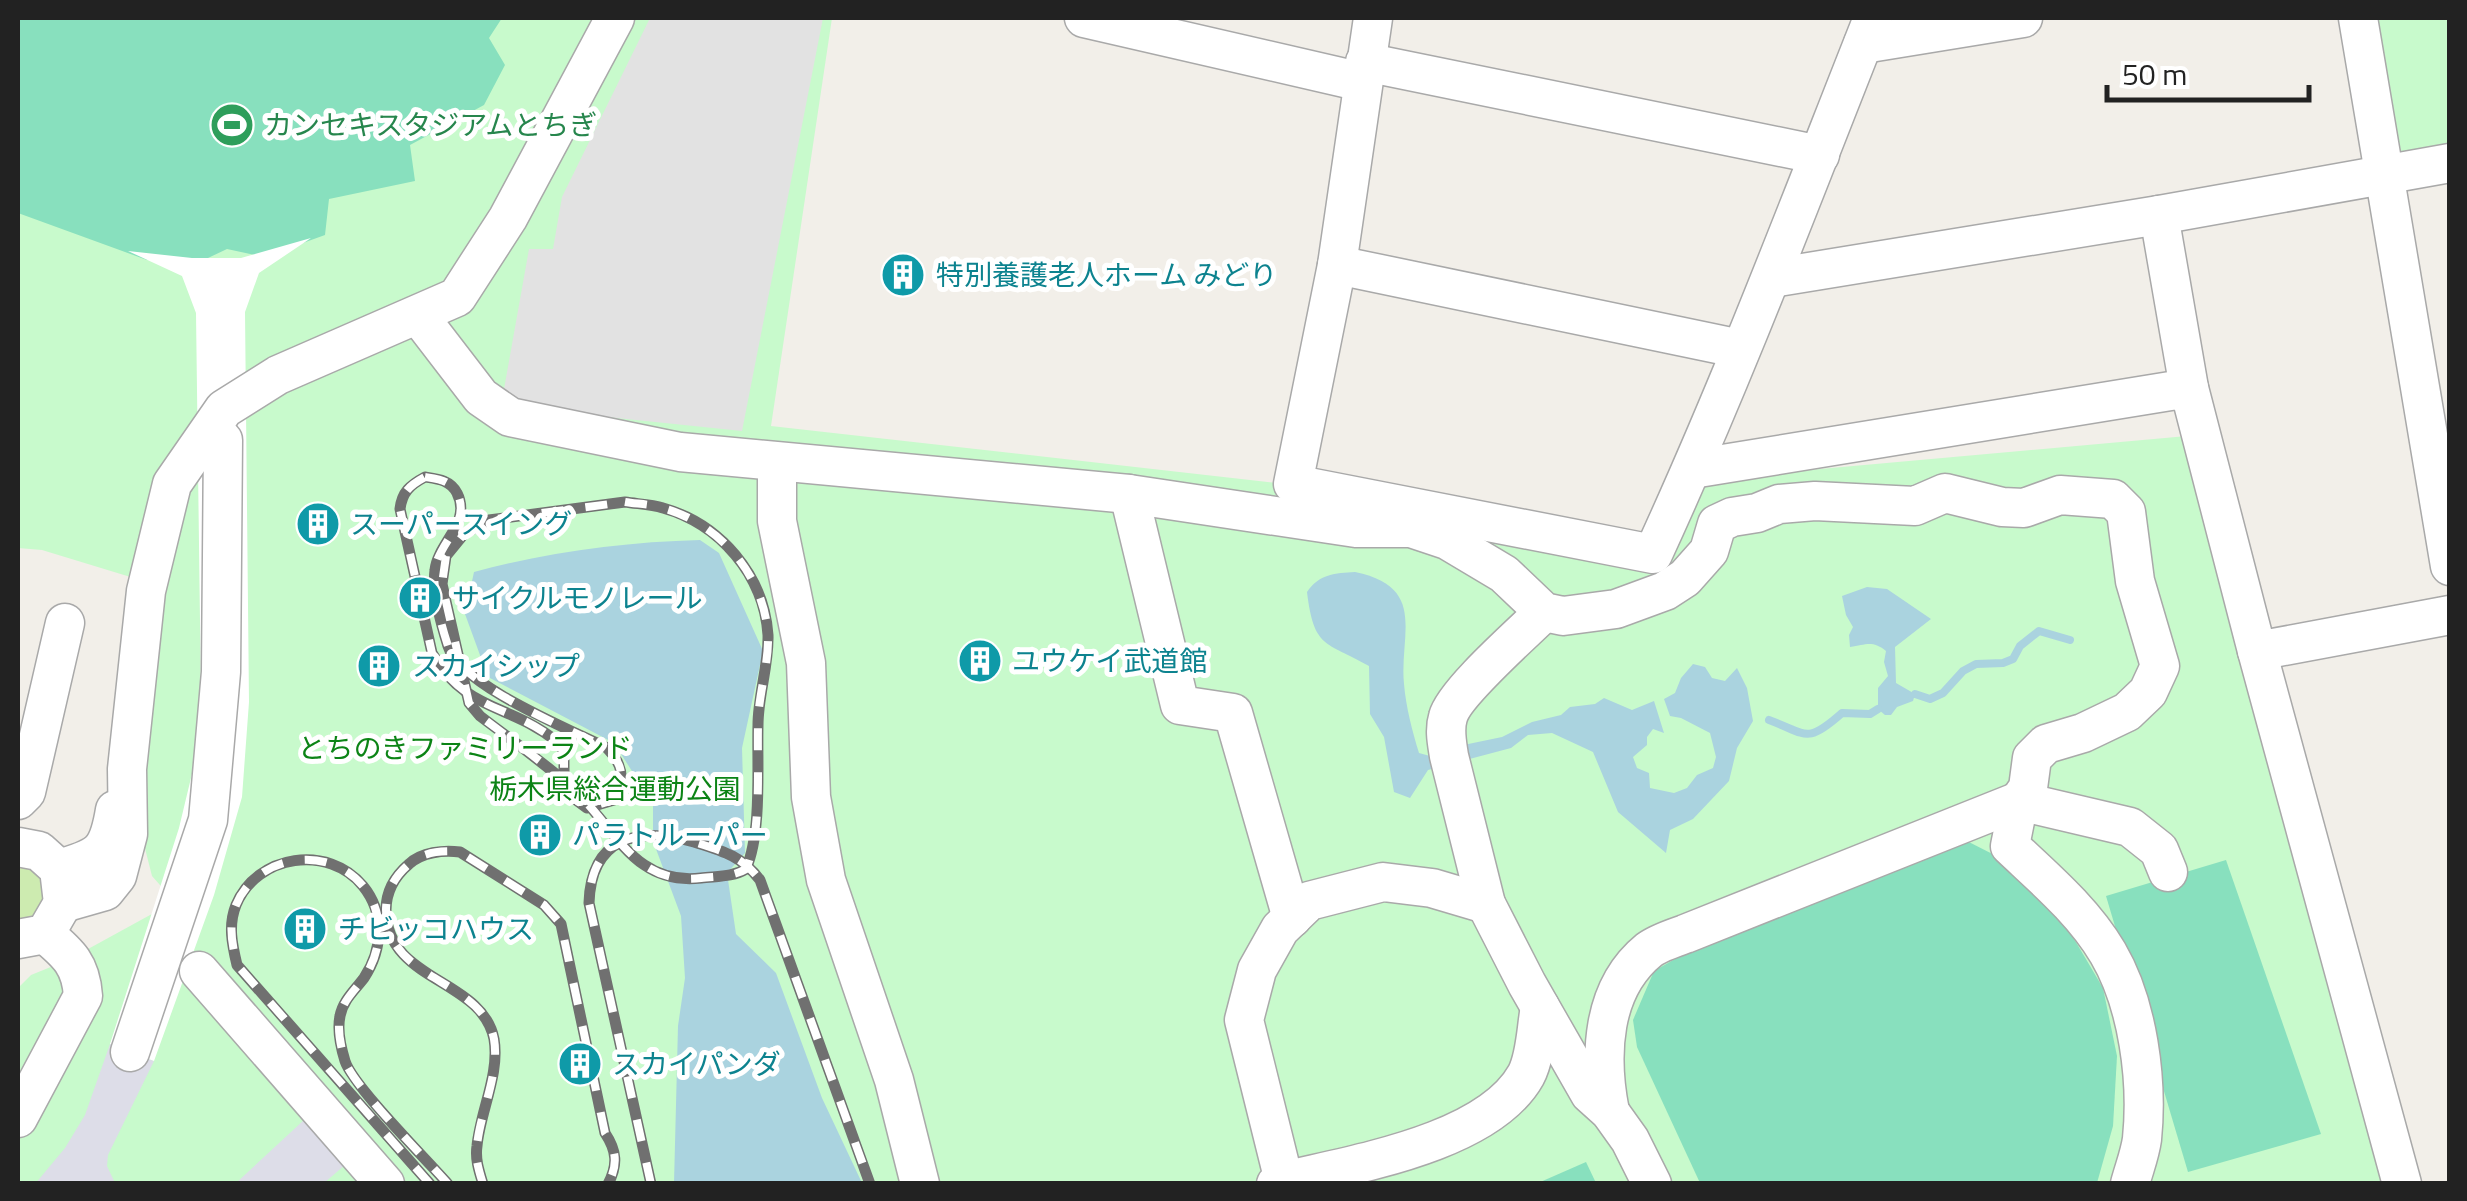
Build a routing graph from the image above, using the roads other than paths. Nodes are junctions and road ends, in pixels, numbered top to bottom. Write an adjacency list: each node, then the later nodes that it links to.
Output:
1 (615, 18): 14 (street)
2 (1084, 18): 7 (street)
3 (1373, 18): 7 (street)
4 (2024, 18): 6 (street)
5 (2358, 18): 10 (street)
6 (1868, 31): 8 (street)
7 (1364, 72): 8 (street); 12 (street)
8 (1820, 156): 13 (street)
9 (2450, 163): 10 (street)
10 (2384, 174): 11 (street); 21 (street)
11 (2160, 215): 13 (street); 16 (street)
12 (1337, 266): 15 (street); 19 (street)
13 (1772, 278): 15 (street)
14 (418, 314): 18 (street); 31 (street)
15 (1741, 349): 19 (street)
16 (2188, 388): 19 (street); 25 (street)
17 (223, 440): 35 (street)
18 (777, 462): 20 (street); 41 (street)
19 (1692, 469)
20 (1130, 494): 22 (street); 32 (street)
21 (2450, 566)
22 (1544, 612): 27 (street); 30 (street)
23 (2450, 615): 25 (street)
24 (65, 624): 26 (street)
25 (2257, 651): 44 (street)
26 (18, 800)
27 (2019, 800): 29 (street); 37 (street); 43 (street)
28 (18, 847): 31 (street)
29 (2168, 872)
30 (1486, 904): 32 (street); 34 (street)
31 (46, 911): 38 (street)
32 (1292, 918): 39 (street)
33 (199, 971): 40 (street)
34 (1540, 1007): 36 (street); 37 (street)
35 (130, 1052)
36 (1514, 1092): 37 (street); 39 (street)
37 (1600, 1102): 42 (street)
38 (18, 1118)
39 (1280, 1182)
40 (386, 1184)
41 (920, 1184)
42 (1652, 1184)
43 (2130, 1184)
44 (2402, 1184)

